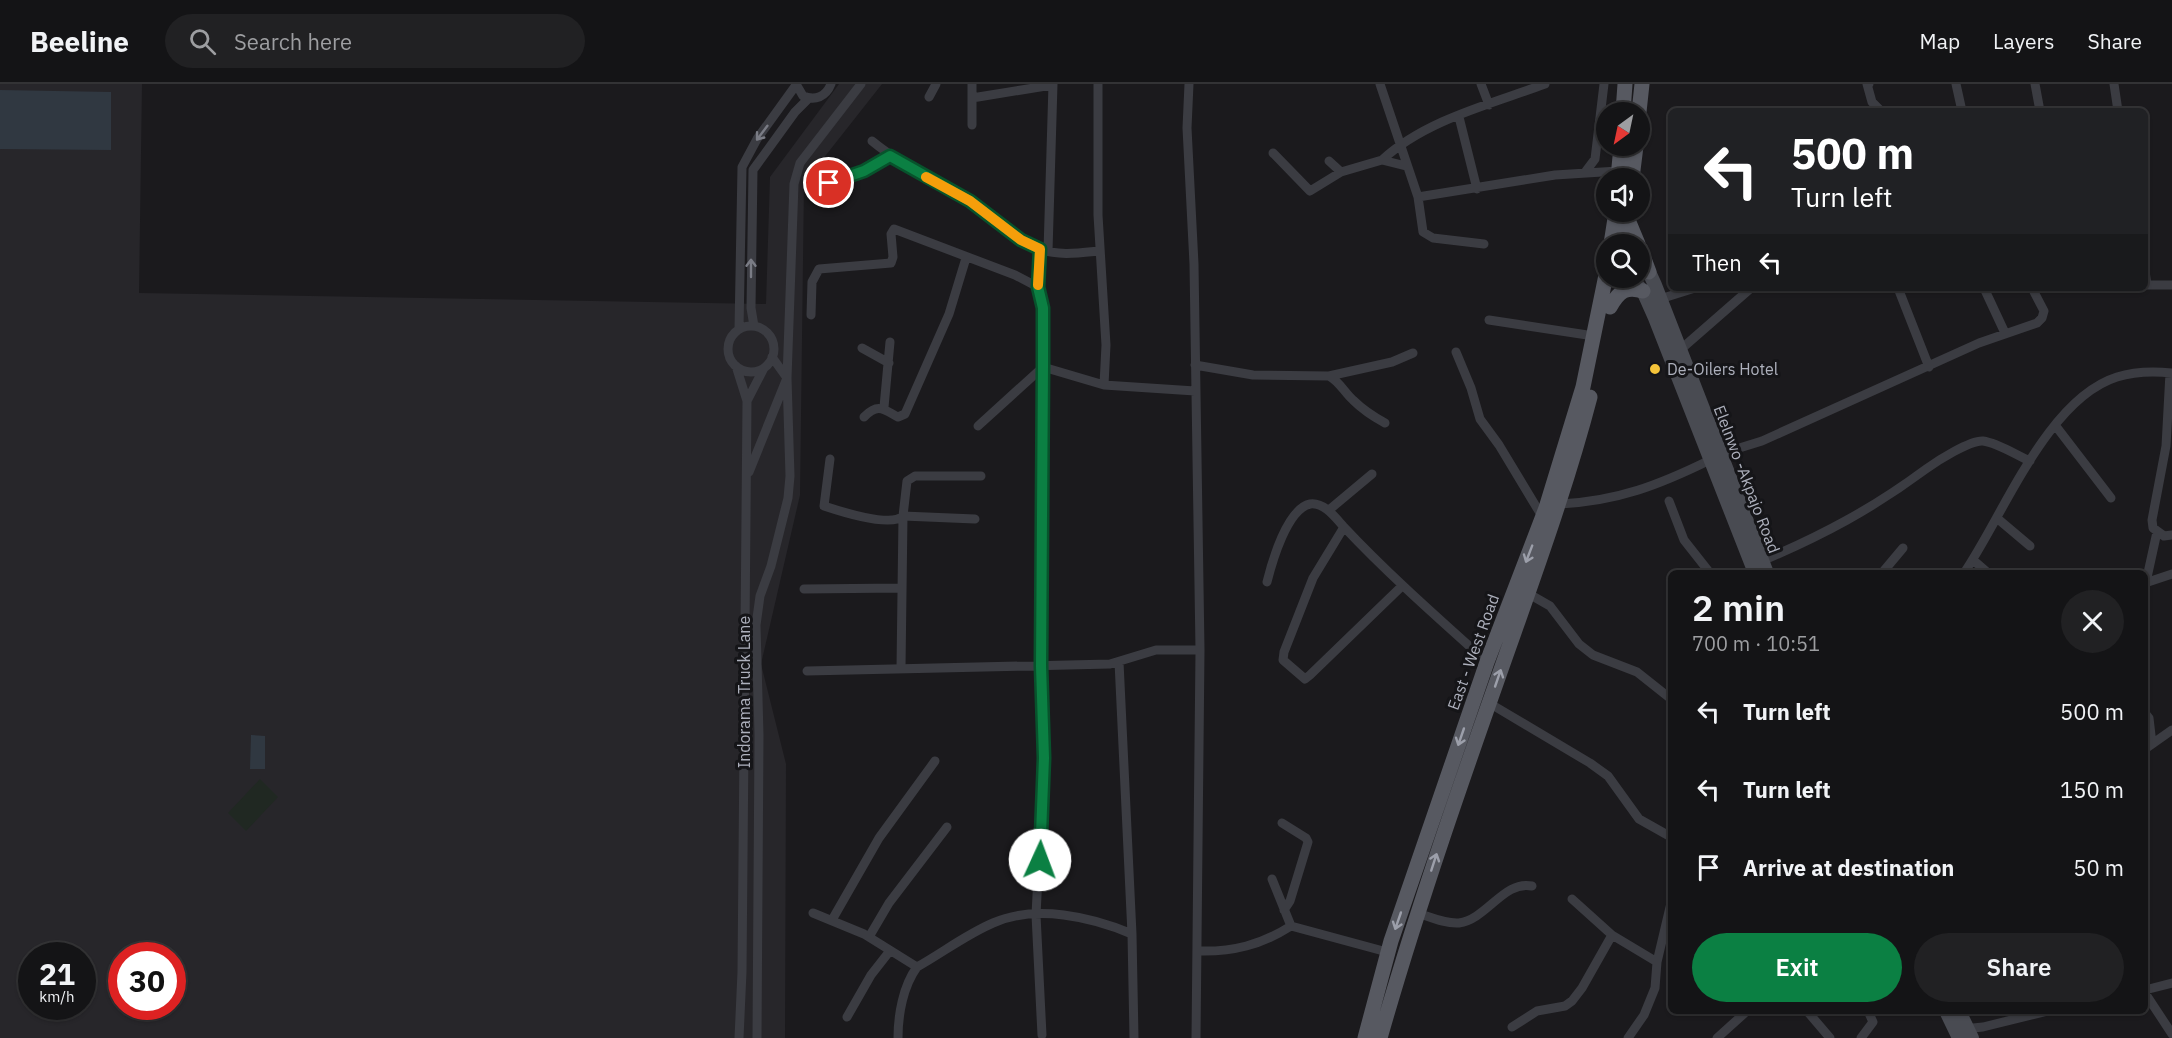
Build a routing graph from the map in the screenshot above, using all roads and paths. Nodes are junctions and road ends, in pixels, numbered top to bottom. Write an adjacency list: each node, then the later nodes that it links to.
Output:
1 (831, 84): 20 (street)
2 (861, 84): 83 (street, Indorama Truck Lane)
3 (936, 84): 19 (street)
4 (972, 84): 21 (street)
5 (1098, 84): 46 (street)
6 (1189, 84): 76 (street)
7 (1380, 84): 32 (street)
8 (1481, 84): 24 (street)
9 (1545, 84): 24 (street)
10 (1604, 84): 38 (street)
11 (1625, 84): 22 (main road)
12 (1641, 84): 23 (main road)
13 (1869, 84): 25 (street)
14 (1956, 84): 26 (street)
15 (2035, 84): 27 (street)
16 (2114, 84): 28 (street)
17 (796, 85): 20 (street); 66 (street, one-way to 66)
18 (1052, 85): 21 (street); 45 (street)
19 (929, 97)
20 (809, 98): 65 (street, one-way to 20)
21 (972, 98): 30 (street)
22 (1624, 102)
23 (1640, 102)
24 (1489, 105): 29 (street)
25 (1878, 108)
26 (1961, 108)
27 (2039, 108)
28 (2118, 108)
29 (1459, 117): 32 (street); 42 (street)
30 (972, 124)
31 (872, 141): 34 (street)
32 (1401, 142): 35 (street); 37 (street)
33 (1273, 153): 39 (street)
34 (890, 156): 41 (street); 45 (street)
35 (1382, 159): 37 (street); 39 (street)
36 (1329, 161): 39 (street)
37 (1406, 166): 43 (street)
38 (1586, 171): 40 (street); 42 (street)
39 (1341, 172)
40 (1596, 172)
41 (829, 183)
42 (1477, 189): 43 (street)
43 (1418, 197): 44 (street)
44 (1484, 244)
45 (1044, 250): 46 (street); 51 (street)
46 (1099, 251): 84 (street)
47 (966, 258): 51 (street); 63 (street); 87 (street)
48 (1650, 280): 61 (main road, Elelnwo -Akpajo Road)
49 (2148, 285): 50 (street)
50 (2172, 285)
51 (1038, 287): 78 (street)
52 (1603, 288): 68 (main road, East - West Road)
53 (1614, 288): 62 (main road, East - West Road)
54 (1641, 288): 55 (main road)
55 (1644, 291): 62 (main road); 92 (main road)
56 (1685, 291): 61 (street)
57 (1748, 291): 71 (street)
58 (1899, 291): 79 (street)
59 (1985, 291): 67 (street)
60 (2034, 291): 67 (street)
61 (1660, 299): 71 (main road, Elelnwo -Akpajo Road)
62 (1610, 307): 100 (main road, East - West Road)
63 (811, 315)
64 (1489, 320): 68 (street)
65 (754, 326): 66 (street); 74 (street)
66 (739, 329): 77 (street)
67 (2005, 333): 79 (street)
68 (1594, 336): 103 (main road, East - West Road)
69 (890, 342): 75 (street)
70 (862, 348): 75 (street)
71 (1680, 350): 92 (main road, Elelnwo -Akpajo Road)
72 (1456, 352): 103 (street)
73 (1413, 353): 82 (street)
74 (772, 357): 80 (street); 83 (street)
75 (889, 363): 87 (street)
76 (1195, 365): 82 (street); 85 (street)
77 (736, 366): 80 (street); 86 (street)
78 (1043, 367): 84 (street); 91 (street); 130 (street)
79 (1929, 367): 92 (street)
80 (764, 368): 86 (street)
81 (2171, 373): 90 (street); 107 (street)
82 (1329, 376): 89 (street)
83 (787, 378): 97 (street); 127 (street, Indorama Truck Lane)
84 (1104, 386): 85 (street)
85 (1195, 391): 125 (street)
86 (747, 400): 97 (street)
87 (884, 407): 88 (street)
88 (864, 417)
89 (1385, 423)
90 (2055, 425): 94 (street); 98 (street)
91 (978, 426)
92 (1715, 457): 100 (street); 112 (main road)
93 (830, 459): 102 (street)
94 (2030, 461): 105 (street); 112 (street)
95 (1371, 474): 101 (street)
96 (981, 476): 102 (street)
97 (746, 479): 126 (street)
98 (2110, 498)
99 (1669, 501): 113 (street)
100 (1560, 504): 124 (main road, East - West Road)
101 (1329, 510): 106 (street); 119 (street)
102 (903, 516): 104 (street); 122 (street)
103 (1543, 518): 129 (main road, East - West Road, one-way to 129)
104 (975, 519)
105 (1998, 519): 109 (street); 111 (street)
106 (1344, 526): 121 (street); 121 (street)
107 (2157, 532): 108 (street); 117 (street)
108 (2172, 535)
109 (2030, 546)
110 (1903, 548): 114 (street)
111 (1973, 560): 115 (street); 116 (street)
112 (1761, 569)
113 (1708, 570)
114 (1885, 570)
115 (1966, 570)
116 (1985, 570)
117 (2148, 570)
118 (2172, 574): 120 (street)
119 (1267, 582)
120 (2148, 582)
121 (1402, 586): 129 (street)
122 (901, 588): 123 (street); 131 (street)
123 (804, 589)
124 (1529, 594): 133 (street); 134 (main road, East - West Road, one-way to 124)
125 (1200, 650): 128 (street); 155 (street)
126 (743, 657): 127 (street); 175 (street)
127 (758, 662): 176 (street, Indorama Truck Lane)
128 (1119, 662): 130 (street); 152 (street)
129 (1487, 662): 157 (main road, East - West Road, one-way to 157)
130 (1041, 666): 131 (street); 148 (street)
131 (901, 668): 132 (street)
132 (807, 671)
133 (1668, 697)
134 (1490, 703): 141 (street); 147 (main road, East - West Road, one-way to 134)
135 (2148, 717): 137 (street)
136 (2171, 733): 137 (street)
137 (2149, 747)
138 (935, 761): 150 (street)
139 (1282, 824): 145 (street)
140 (947, 827): 154 (street)
141 (1668, 835)
142 (1272, 879): 145 (street)
143 (1532, 886): 147 (street)
144 (1572, 899): 153 (street)
145 (1284, 910): 151 (street)
146 (813, 913): 150 (street)
147 (1418, 913): 181 (main road, East - West Road)
148 (1036, 915): 152 (street); 159 (street); 172 (street)
149 (1668, 916): 158 (street)
150 (832, 920): 154 (street)
151 (1291, 926): 155 (street); 157 (street)
152 (1132, 934): 178 (street)
153 (1612, 935): 158 (street); 170 (street)
154 (869, 937): 156 (street)
155 (1198, 951): 179 (street)
156 (890, 952): 159 (street); 169 (street)
157 (1387, 952): 180 (main road, East - West Road)
158 (1657, 962): 182 (street)
159 (917, 967): 177 (street)
160 (2172, 983): 161 (street)
161 (2148, 990)
162 (2148, 996): 171 (street)
163 (1744, 1014): 174 (street)
164 (1810, 1014): 183 (street)
165 (1869, 1014): 184 (street)
166 (1948, 1014): 173 (main road)
167 (1960, 1014): 173 (main road)
168 (2036, 1014): 173 (street)
169 (847, 1017)
170 (1512, 1027)
171 (2172, 1034)
172 (1042, 1035)
173 (1965, 1035)
174 (1723, 1036)
175 (739, 1038)
176 (757, 1038)
177 (898, 1038)
178 (1134, 1038)
179 (1196, 1038)
180 (1365, 1038)
181 (1380, 1038)
182 (1628, 1038)
183 (1830, 1038)
184 (1861, 1038)

